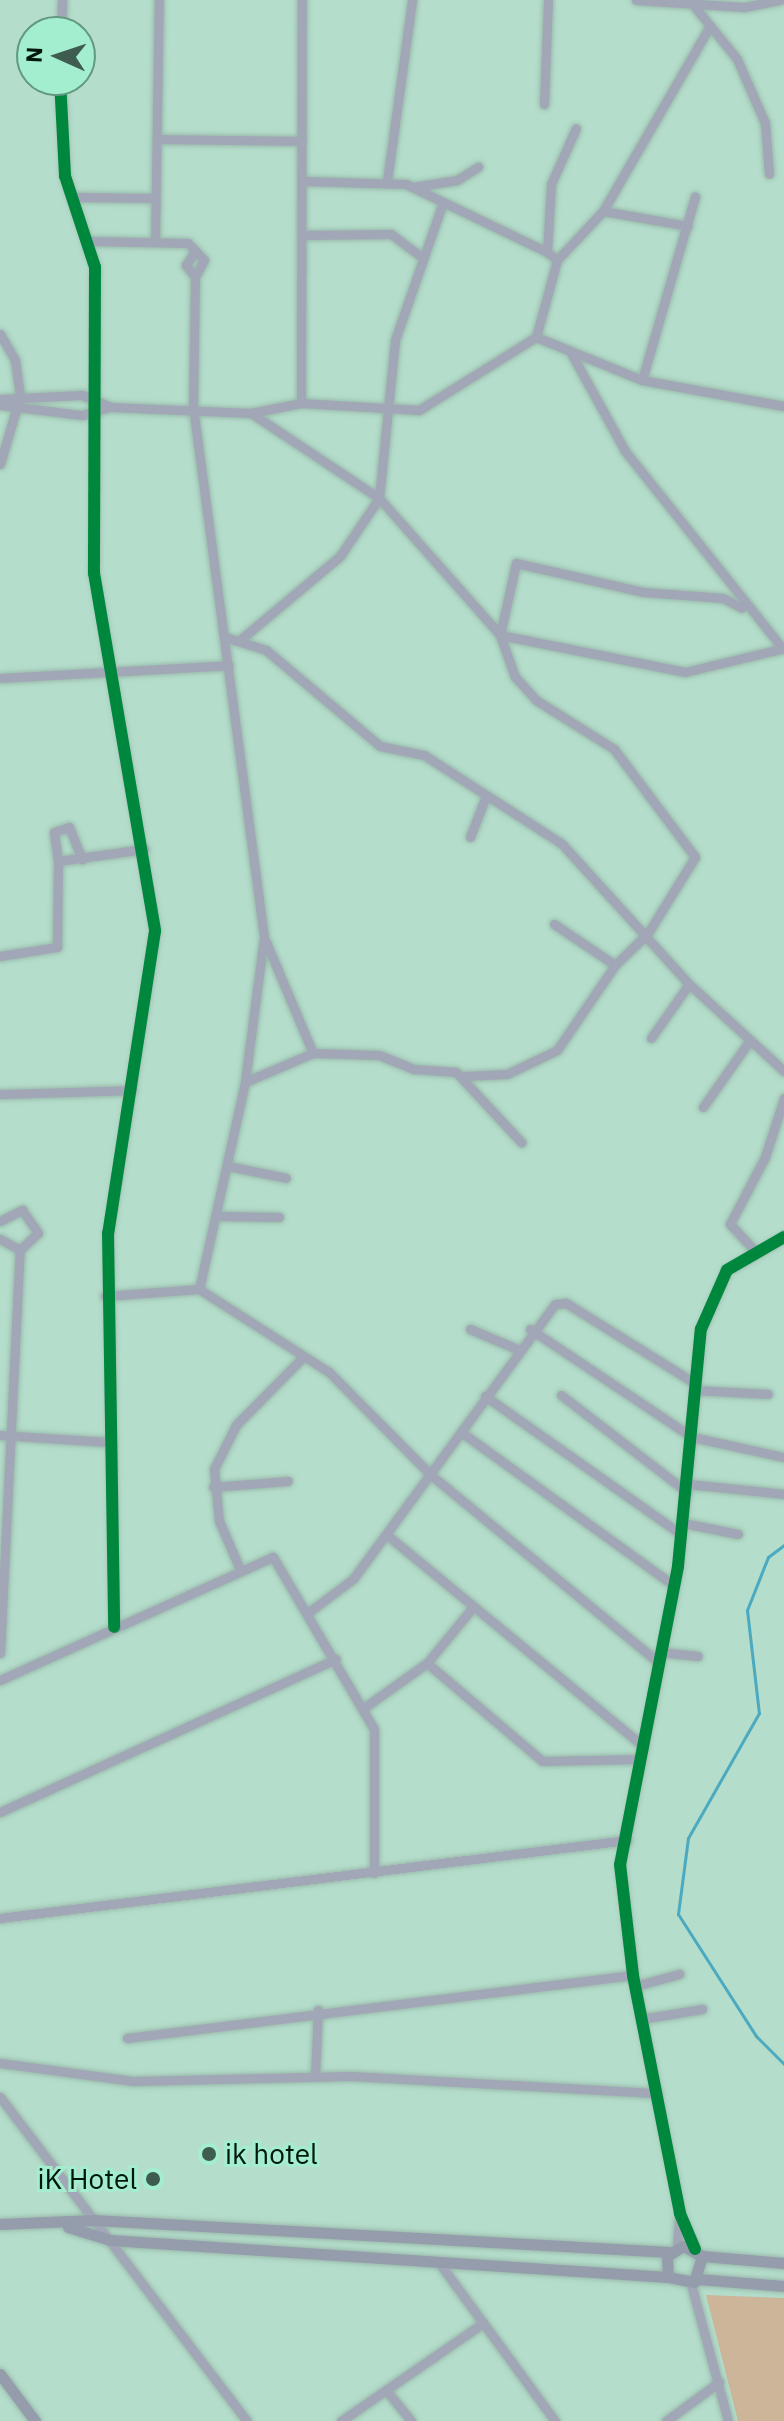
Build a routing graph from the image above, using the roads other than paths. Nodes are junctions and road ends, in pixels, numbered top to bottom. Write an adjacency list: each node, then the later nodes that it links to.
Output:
1 (159, 0): 13 (street)
2 (302, 0): 14 (street)
3 (412, 0): 18 (street)
4 (548, 0): 11 (street)
5 (636, 0): 8 (street)
6 (780, 0): 7 (street)
7 (713, 3): 8 (street)
8 (694, 6): 9 (street)
9 (710, 26): 16 (street); 25 (street)
10 (60, 96): 22 (street)
11 (544, 104)
12 (576, 128): 31 (street)
13 (157, 139): 14 (street); 23 (street)
14 (302, 141): 17 (street)
15 (478, 167): 19 (street)
16 (769, 174)
17 (302, 181): 18 (street); 27 (street)
18 (387, 181): 20 (street)
19 (447, 182): 20 (street); 24 (street)
20 (413, 187): 24 (street)
21 (695, 196): 26 (street)
22 (72, 197): 23 (street); 28 (street)
23 (156, 198): 29 (street)
24 (441, 201): 31 (street); 32 (street)
25 (603, 211): 26 (street); 33 (street)
26 (688, 226): 38 (street)
27 (302, 235): 32 (street); 42 (street)
28 (89, 241): 29 (street); 40 (street)
29 (155, 242): 30 (street)
30 (195, 251): 34 (street); 34 (street)
31 (547, 252): 33 (street)
32 (422, 257): 47 (street)
33 (557, 260): 36 (street)
34 (195, 277): 46 (street)
35 (0, 334): 39 (street)
36 (536, 337): 37 (street); 47 (street)
37 (571, 353): 38 (street); 53 (street)
38 (642, 380): 44 (street)
39 (20, 396): 40 (street); 41 (street); 48 (street)
40 (93, 397): 45 (street); 50 (street)
41 (0, 399)
42 (301, 403): 47 (street); 49 (street)
43 (0, 405): 48 (street)
44 (784, 406)
45 (110, 407): 46 (street); 50 (street)
46 (193, 407): 49 (street); 55 (street)
47 (388, 409): 52 (street)
48 (20, 410): 50 (street); 51 (street)
49 (251, 413): 52 (street)
50 (92, 414): 59 (street)
51 (0, 464)
52 (379, 498): 54 (street); 56 (street)
53 (742, 608): 54 (street); 57 (street)
54 (500, 635): 57 (street); 67 (street)
55 (225, 637): 56 (street); 58 (street)
56 (240, 640): 61 (street)
57 (783, 648)
58 (229, 665): 59 (street); 68 (street)
59 (110, 673): 60 (street); 63 (street)
60 (0, 678)
61 (486, 796): 62 (street); 67 (street)
62 (470, 837)
63 (144, 849): 64 (street); 78 (street)
64 (82, 859): 65 (street); 65 (street)
65 (58, 861): 69 (street)
66 (554, 924): 70 (street)
67 (648, 933): 70 (street); 71 (street)
68 (264, 937): 74 (street); 77 (street)
69 (0, 956)
70 (615, 965): 76 (street)
71 (689, 984): 72 (street); 73 (street)
72 (651, 1038)
73 (748, 1043): 75 (street); 81 (street)
74 (313, 1053): 76 (street); 77 (street)
75 (784, 1071)
76 (463, 1076): 82 (street)
77 (245, 1082): 83 (street)
78 (132, 1090): 79 (street); 93 (street)
79 (0, 1094)
80 (784, 1098): 91 (street)
81 (703, 1107)
82 (521, 1142)
83 (228, 1166): 84 (street); 85 (street)
84 (286, 1178)
85 (217, 1216): 86 (street); 92 (street)
86 (279, 1217)
87 (0, 1220): 90 (street)
88 (784, 1237): 91 (street)
89 (0, 1239): 90 (street)
90 (20, 1250): 103 (street)
91 (755, 1251): 98 (street)
92 (199, 1289): 93 (street); 97 (street)
93 (105, 1296): 105 (street)
94 (470, 1329): 96 (street)
95 (530, 1329): 96 (street); 98 (street); 104 (street)
96 (517, 1349): 101 (street)
97 (303, 1357): 107 (street); 109 (street)
98 (694, 1386): 99 (street); 104 (street)
99 (768, 1394)
100 (561, 1395): 110 (street)
101 (485, 1396): 102 (street); 115 (street)
102 (461, 1432): 107 (street); 117 (street)
103 (5, 1435): 105 (street); 121 (street)
104 (692, 1437): 106 (street); 110 (street)
105 (108, 1442): 120 (street)
106 (784, 1457)
107 (431, 1475): 114 (street); 123 (street)
108 (288, 1481): 109 (street)
109 (213, 1487): 116 (street)
110 (688, 1488): 111 (street); 112 (street)
111 (784, 1494)
112 (683, 1523): 113 (street); 115 (street)
113 (738, 1534)
114 (387, 1535): 118 (street); 119 (street)
115 (682, 1535): 117 (street)
116 (239, 1567): 119 (street); 120 (street)
117 (673, 1585): 123 (street)
118 (473, 1607): 125 (street); 128 (street)
119 (309, 1612): 124 (street)
120 (114, 1627): 126 (street)
121 (0, 1653)
122 (698, 1656): 123 (street)
123 (659, 1657): 128 (street)
124 (336, 1659): 127 (street); 130 (street)
125 (427, 1663): 127 (street); 129 (street)
126 (0, 1680)
127 (365, 1707): 132 (street)
128 (644, 1747): 129 (street)
129 (641, 1759): 131 (street)
130 (0, 1812)
131 (627, 1840): 132 (street); 135 (street)
132 (374, 1873): 133 (street)
133 (0, 1918)
134 (679, 1974): 136 (street)
135 (633, 1975): 136 (street); 138 (street)
136 (635, 1986): 139 (street)
137 (702, 2009): 139 (street)
138 (318, 2010): 140 (street); 142 (street)
139 (641, 2019): 143 (street)
140 (127, 2038)
141 (0, 2063): 142 (street)
142 (315, 2076): 143 (street)
143 (658, 2093): 145 (street)
144 (0, 2097): 146 (street)
145 (680, 2213): 150 (street); 151 (street)
146 (94, 2220): 148 (main road); 149 (street); 150 (main road)
147 (0, 2224): 148 (main road)
148 (66, 2226): 149 (main road)
149 (110, 2240): 153 (main road); 162 (street)
150 (673, 2250): 151 (main road); 154 (main road)
151 (698, 2253): 152 (main road); 155 (main road)
152 (784, 2263)
153 (440, 2264): 154 (main road); 157 (street)
154 (668, 2277): 155 (main road)
155 (694, 2282): 156 (main road); 159 (street)
156 (784, 2286)
157 (483, 2323): 160 (street); 165 (street)
158 (0, 2374): 161 (main road)
159 (719, 2382): 166 (street); 167 (street)
160 (386, 2390): 163 (street); 164 (street)
161 (35, 2421)
162 (247, 2421)
163 (341, 2421)
164 (411, 2421)
165 (555, 2421)
166 (666, 2421)
167 (728, 2421)

